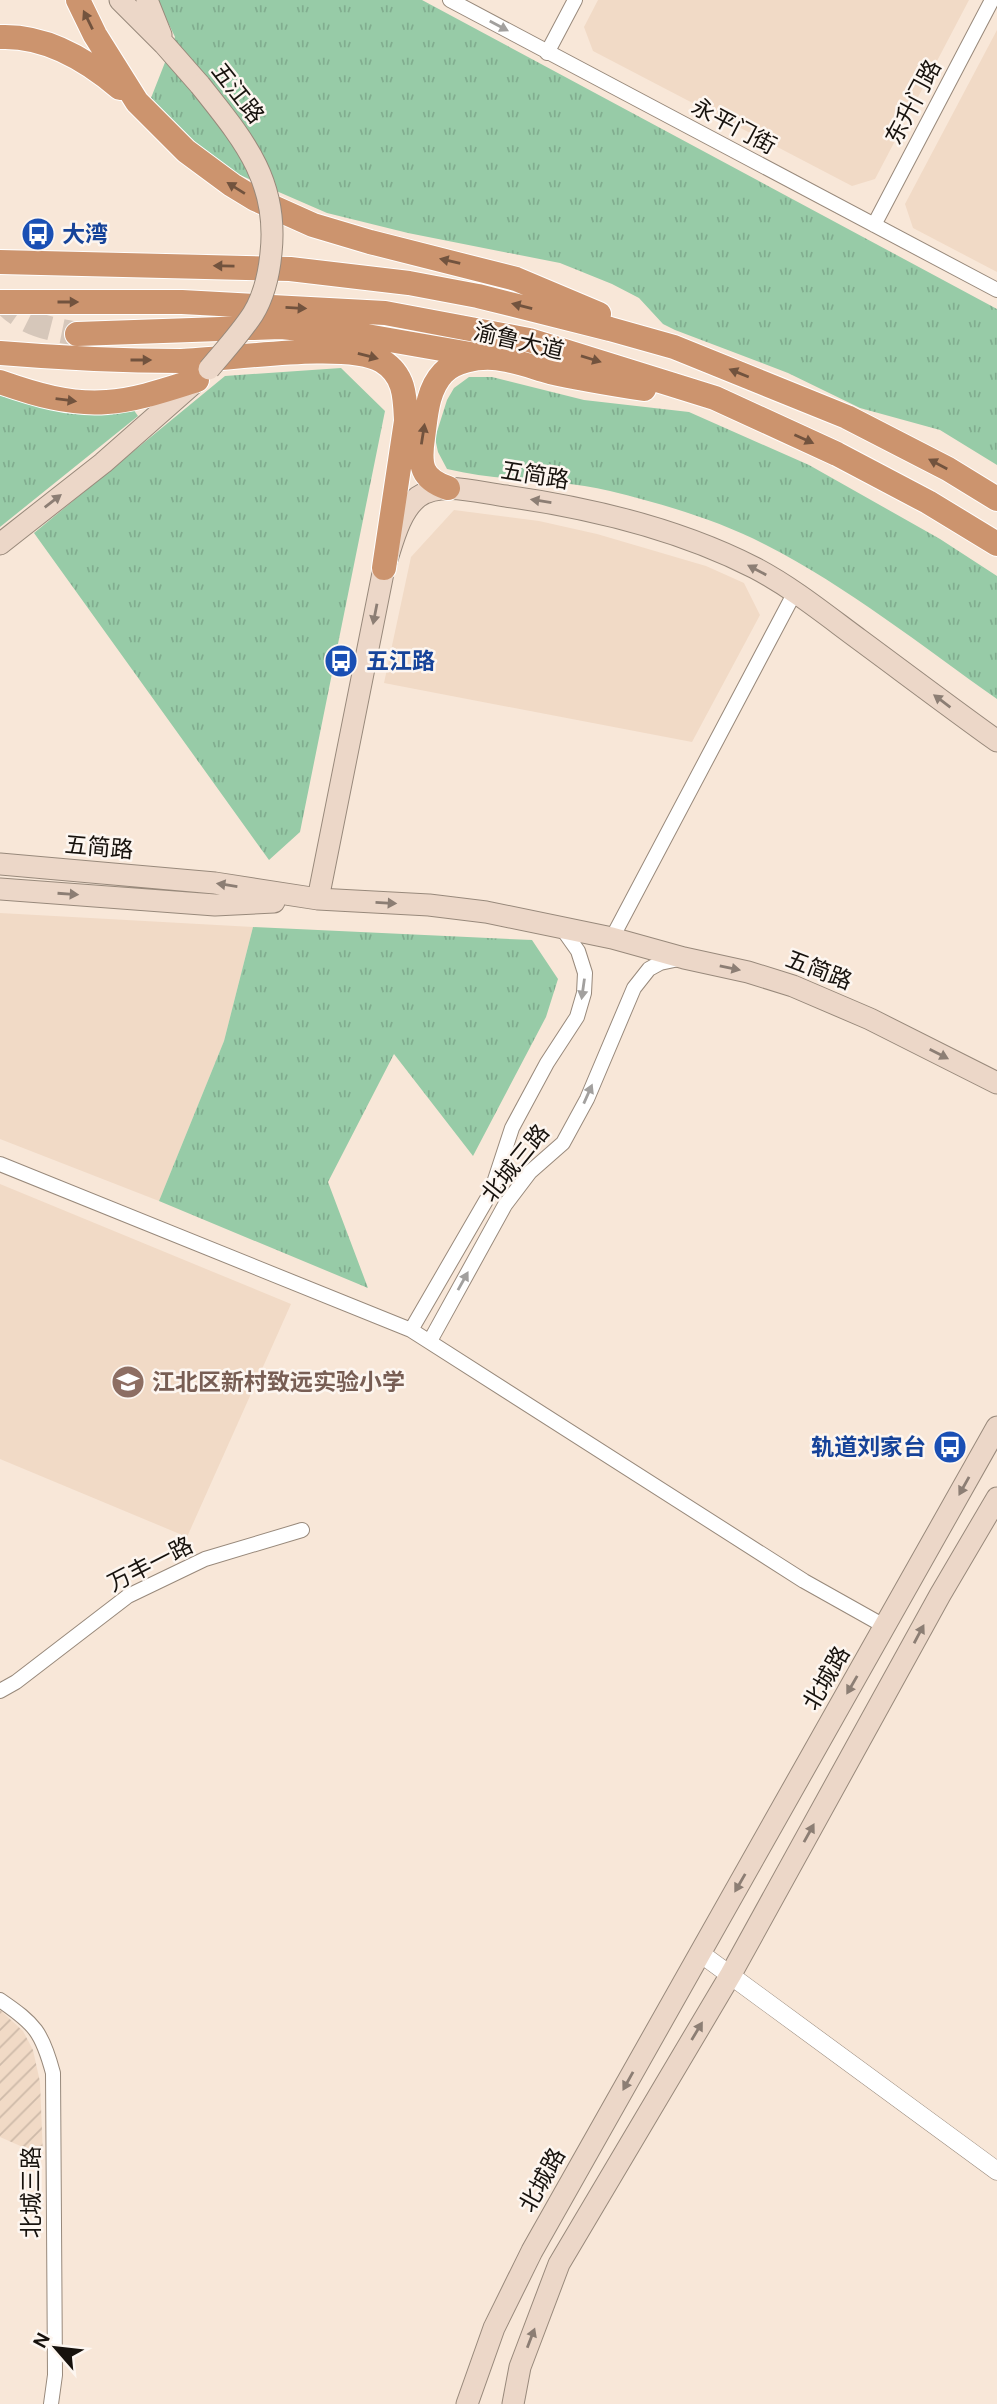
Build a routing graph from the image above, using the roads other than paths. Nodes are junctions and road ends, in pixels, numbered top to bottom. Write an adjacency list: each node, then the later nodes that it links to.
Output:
1 (78, 0): 10 (highway, one-way to 1)
2 (120, 0): 8 (main road, 五江路)
3 (146, 0): 8 (main road)
4 (450, 0): 9 (street, 永平门街, one-way to 9)
5 (575, 0): 9 (street)
6 (992, 0): 11 (street, 东升门路)
7 (0, 37): 10 (highway)
8 (164, 44): 19 (main road, 五江路, bridge)
9 (547, 53): 11 (street, 永平门街)
10 (136, 102): 16 (highway, one-way to 10)
11 (874, 225): 13 (street, 永平门街)
12 (0, 262): 16 (highway, 渝鲁大道, one-way to 12)
13 (997, 290)
14 (0, 302): 21 (highway, 渝鲁大道, one-way to 21)
15 (77, 334): 18 (highway)
16 (674, 347): 23 (highway, 渝鲁大道, one-way to 16)
17 (0, 353): 26 (highway, one-way to 26)
18 (493, 358): 21 (highway); 22 (highway, one-way to 18)
19 (203, 375): 20 (highway, one-way to 19); 24 (main road, 五江路, one-way to 19)
20 (0, 382)
21 (715, 398): 25 (highway, 渝鲁大道, one-way to 25)
22 (448, 488): 26 (main road, 五简路); 27 (main road, 五简路, one-way to 22)
23 (997, 499)
24 (0, 544)
25 (997, 544)
26 (384, 568): 31 (main road, 五简路, one-way to 31)
27 (795, 592): 28 (main road, 五简路, one-way to 27); 33 (street)
28 (997, 741)
29 (0, 864): 31 (main road, 五简路, one-way to 29)
30 (0, 889): 31 (main road, 五简路, one-way to 31)
31 (318, 899): 32 (main road, 五简路, one-way to 32)
32 (561, 928): 33 (main road, 五简路); 37 (street, 北城三路, one-way to 37)
33 (612, 938): 34 (main road, 五简路)
34 (684, 958): 35 (main road, 五简路, one-way to 35); 38 (street, 北城三路, one-way to 34)
35 (997, 1083)
36 (0, 1164): 37 (street)
37 (411, 1330): 38 (street)
38 (430, 1340): 42 (street)
39 (997, 1427): 42 (main road, 北城路, one-way to 42)
40 (997, 1498): 45 (main road, one-way to 40)
41 (302, 1530): 43 (street, 万丰一路)
42 (886, 1627): 44 (main road, 北城路, one-way to 44)
43 (0, 1691)
44 (700, 1953): 45 (street); 49 (main road, 北城路, one-way to 49)
45 (731, 1974): 47 (street); 50 (main road, one-way to 45)
46 (0, 2000): 48 (street, 北城三路)
47 (997, 2171)
48 (51, 2404)
49 (467, 2404)
50 (513, 2404)

